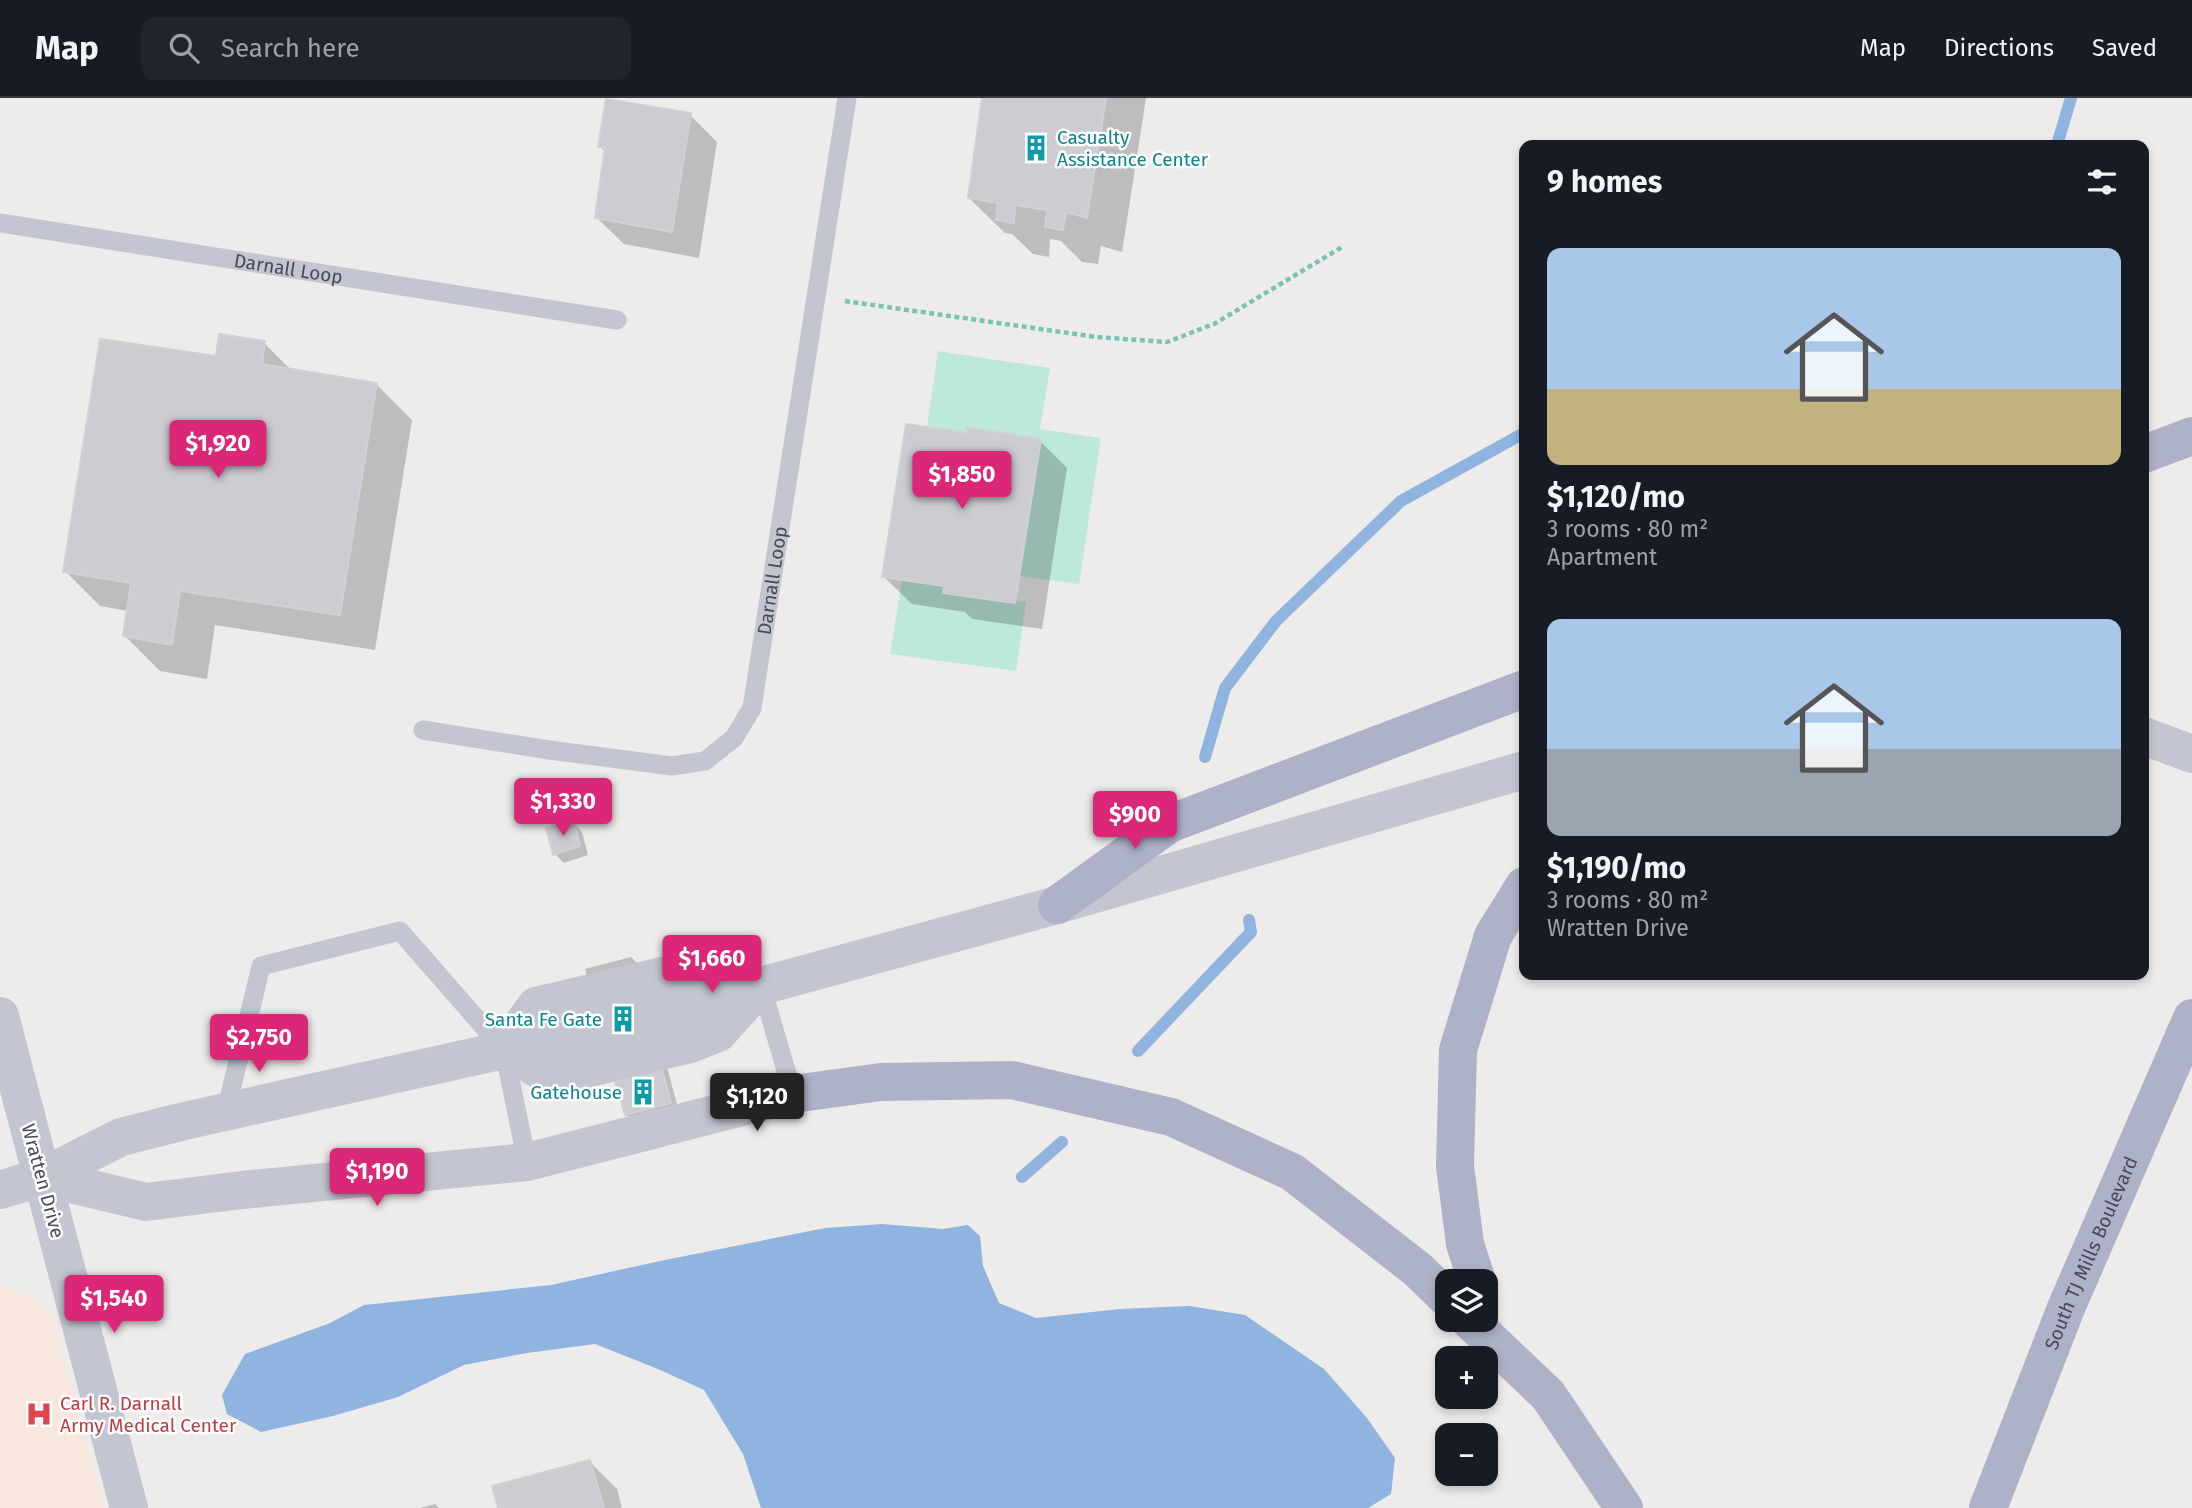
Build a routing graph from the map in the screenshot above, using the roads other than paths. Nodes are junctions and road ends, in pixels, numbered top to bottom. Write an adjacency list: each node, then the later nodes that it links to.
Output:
1 (847, 98): 7 (lane, Darnall Loop)
2 (0, 223): 3 (lane, Darnall Loop)
3 (617, 320)
4 (2192, 436): 5 (main road)
5 (2149, 452)
6 (1519, 691): 10 (main road)
7 (423, 730)
8 (1519, 771): 10 (street)
9 (1519, 894): 20 (main road)
10 (1057, 905): 11 (street)
11 (761, 985): 14 (street); 15 (lane)
12 (0, 1016): 18 (street, Wratten Drive)
13 (2192, 1018): 25 (main road, South TJ Mills Boulevard)
14 (503, 1050): 16 (street); 16 (lane); 17 (lane)
15 (793, 1094): 17 (street); 21 (main road)
16 (226, 1111): 18 (street)
17 (527, 1162): 18 (street)
18 (42, 1177): 19 (street); 26 (street, Wratten Drive)
19 (0, 1190)
20 (1473, 1269)
21 (1435, 1286)
22 (1498, 1324): 24 (main road)
23 (1482, 1332): 24 (main road)
24 (1548, 1395): 27 (main road)
25 (1991, 1502)
26 (129, 1508)
27 (1624, 1508)

